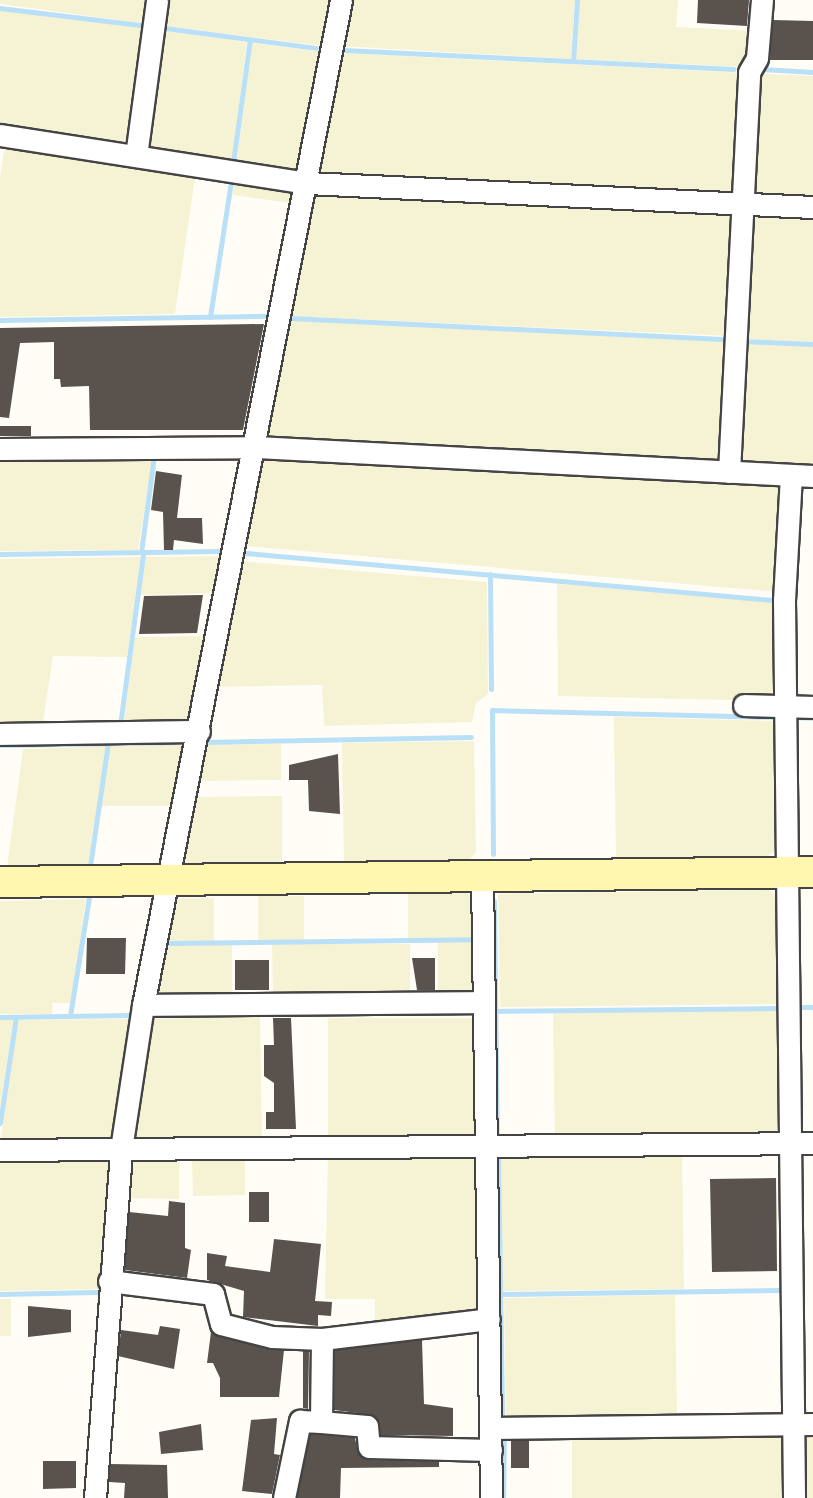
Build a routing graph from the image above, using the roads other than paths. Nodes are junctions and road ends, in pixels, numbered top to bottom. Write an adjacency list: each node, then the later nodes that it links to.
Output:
1 (157, 0): 5 (street)
2 (341, 0): 6 (street)
3 (762, 0): 7 (street)
4 (0, 135): 5 (street)
5 (136, 156): 6 (street)
6 (307, 183): 7 (street); 9 (street)
7 (743, 204): 8 (street); 11 (street)
8 (813, 207)
9 (256, 447): 10 (street); 11 (street); 17 (street)
10 (0, 449)
11 (729, 472): 12 (street)
12 (790, 475): 13 (street); 16 (street)
13 (813, 476)
14 (744, 705): 16 (street)
15 (813, 707): 16 (street)
16 (786, 714): 19 (street)
17 (199, 731): 18 (street); 21 (street)
18 (0, 734)
19 (800, 872): 20 (street); 25 (street)
20 (482, 876): 21 (street); 23 (street)
21 (168, 880): 22 (street); 24 (street)
22 (0, 882)
23 (484, 1002): 24 (street); 27 (street)
24 (143, 1005): 28 (street)
25 (790, 1143): 26 (street); 27 (street); 34 (street)
26 (813, 1143)
27 (486, 1146): 28 (street); 31 (street)
28 (121, 1149): 29 (street); 30 (street)
29 (0, 1150)
30 (110, 1281): 32 (street); 37 (street)
31 (489, 1319): 32 (street); 35 (street)
32 (322, 1339): 33 (street)
33 (321, 1422): 36 (street); 38 (street)
34 (803, 1424): 35 (street); 40 (street)
35 (491, 1428): 36 (street)
36 (491, 1450): 39 (street)
37 (95, 1498)
38 (284, 1498)
39 (491, 1498)
40 (794, 1498)

